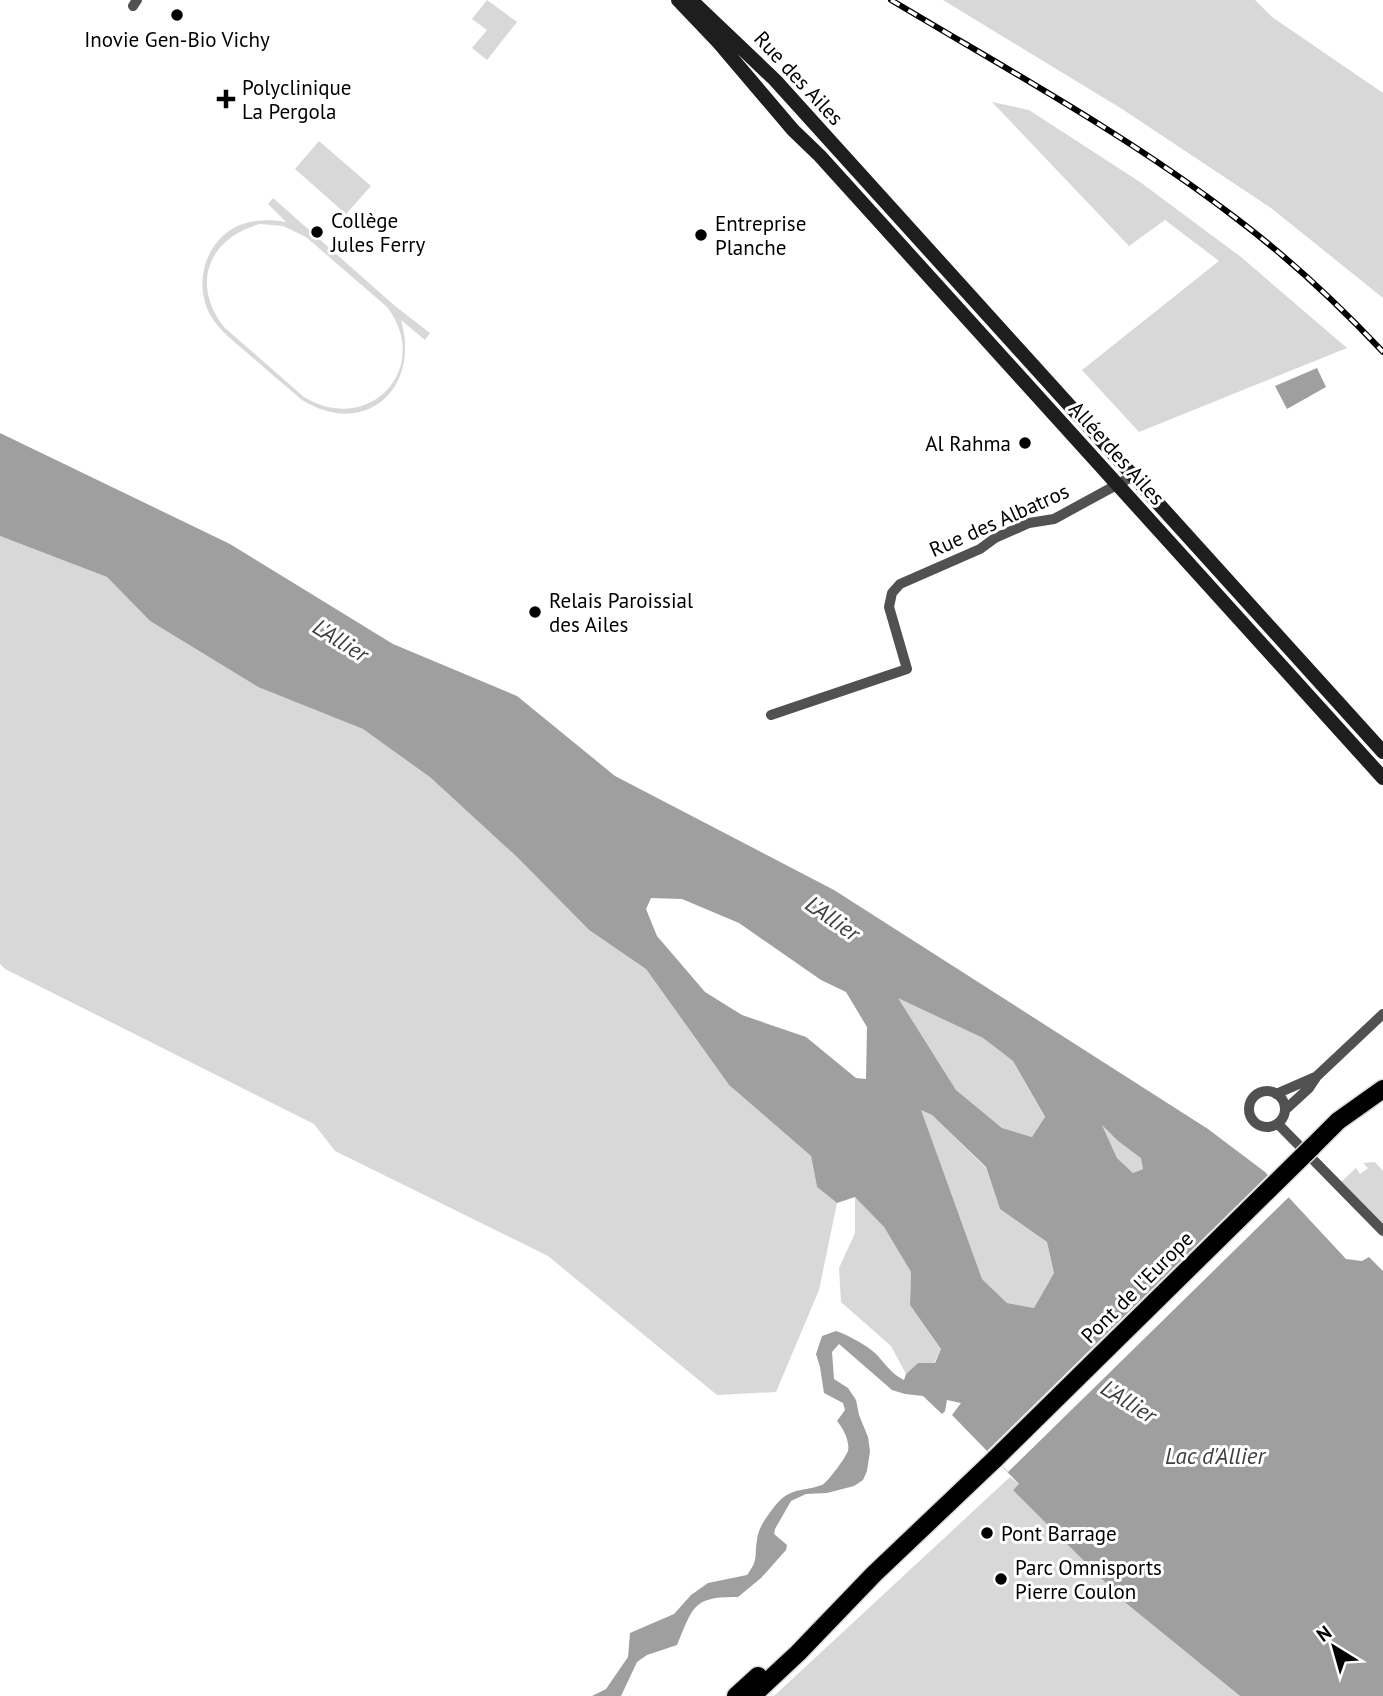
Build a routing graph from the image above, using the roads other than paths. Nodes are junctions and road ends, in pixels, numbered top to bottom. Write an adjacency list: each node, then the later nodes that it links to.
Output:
1 (678, 0): 3 (main road, Rue des Ailes)
2 (691, 0): 4 (main road, Rue des Ailes)
3 (820, 156): 6 (main road, Allée des Ailes)
4 (845, 159): 5 (main road, Allée des Ailes)
5 (1133, 476): 6 (street, Rue des Albatros); 8 (main road, Allée des Ailes)
6 (1117, 485): 7 (street, Rue des Albatros); 9 (main road, Allée des Ailes)
7 (771, 715)
8 (1383, 752)
9 (1383, 778)
10 (1383, 1014): 11 (street)
11 (1317, 1076): 13 (street); 14 (street)
12 (1383, 1088): 17 (main road, Pont de l'Europe, bridge)
13 (1276, 1094): 14 (street); 15 (street)
14 (1285, 1110): 15 (street)
15 (1278, 1124): 16 (street)
16 (1383, 1231)
17 (874, 1574): 18 (main road); 19 (main road)
18 (736, 1696)
19 (752, 1696)

